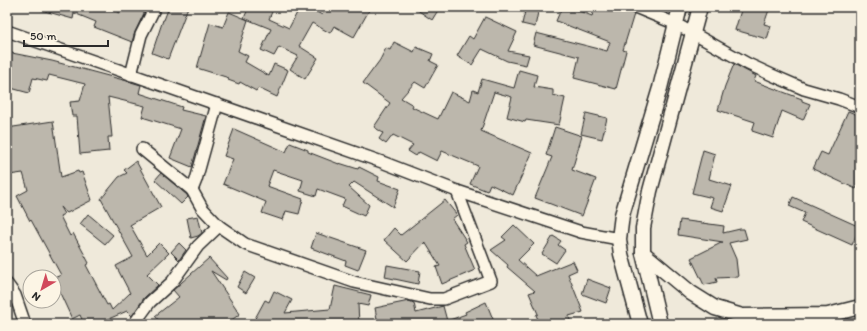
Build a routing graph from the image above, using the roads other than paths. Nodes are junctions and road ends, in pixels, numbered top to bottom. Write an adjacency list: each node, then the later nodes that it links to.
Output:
1 (155, 7): 8 (street)
2 (635, 7): 5 (street)
3 (680, 7): 5 (main road)
4 (700, 7): 7 (main road)
5 (676, 24): 7 (street); 15 (main road)
6 (7, 31): 8 (street)
7 (692, 33): 10 (street); 16 (main road)
8 (131, 75): 9 (street)
9 (217, 104): 12 (street); 13 (street)
10 (860, 107)
11 (142, 148): 12 (street)
12 (192, 190): 14 (street)
13 (457, 192): 14 (street); 15 (street)
14 (219, 226): 22 (street)
15 (619, 239): 20 (main road)
16 (643, 253): 18 (main road); 24 (main road)
17 (7, 284): 21 (street)
18 (860, 307)
19 (860, 313): 25 (main road)
20 (639, 318): 23 (main road)
21 (24, 324)
22 (134, 324)
23 (629, 324)
24 (660, 324)
25 (819, 324)

